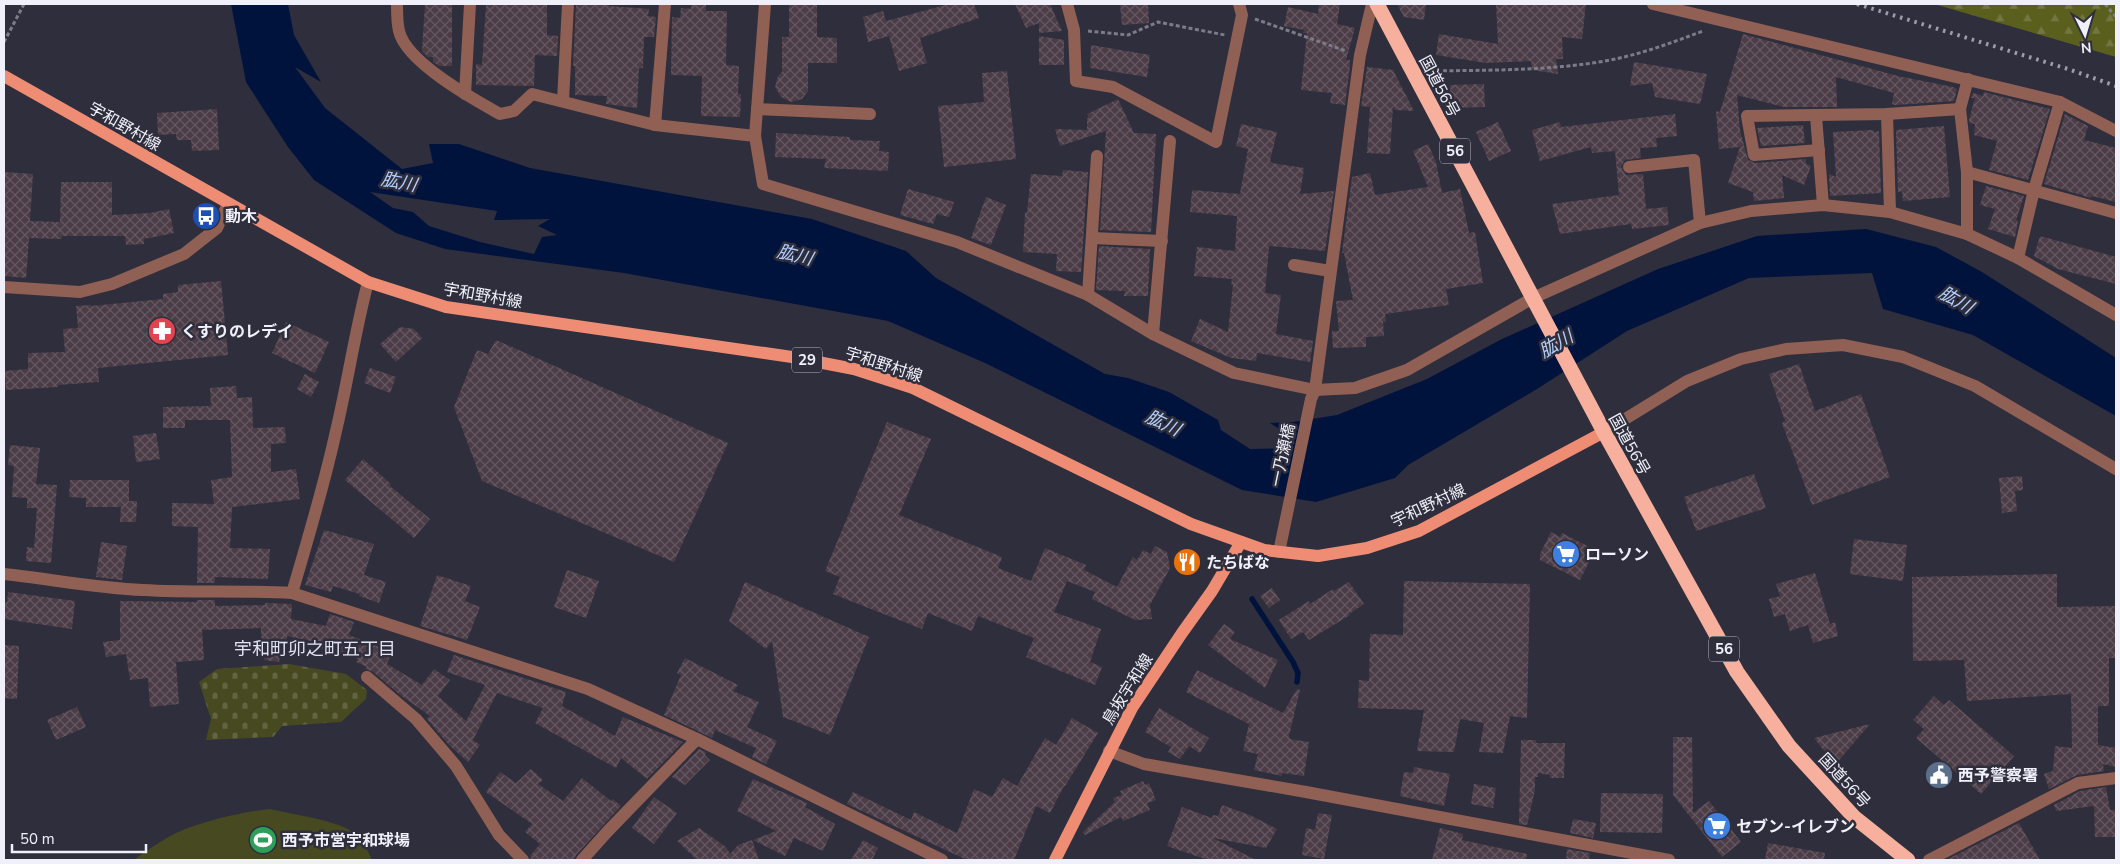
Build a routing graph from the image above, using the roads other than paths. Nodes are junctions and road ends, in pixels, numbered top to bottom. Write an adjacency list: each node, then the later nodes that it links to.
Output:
1 (397, 4): 13 (street)
2 (470, 4): 13 (street)
3 (568, 4): 14 (street)
4 (665, 4): 21 (street)
5 (764, 4): 16 (street)
6 (1067, 4): 10 (street)
7 (1372, 4): 40 (street, 一乃瀬橋)
8 (1377, 4): 44 (highway, 国道56号 / 56)
9 (1653, 4): 12 (street)
10 (1240, 9)
11 (4, 76): 30 (main road, 宇和野村線 / 29)
12 (1968, 79): 15 (street); 17 (street)
13 (465, 94): 14 (street)
14 (562, 101): 21 (street)
15 (2060, 102): 22 (street); 29 (street)
16 (757, 109): 18 (street); 23 (street)
17 (1960, 109): 19 (street); 28 (street)
18 (870, 114)
19 (1887, 114): 20 (street); 32 (street)
20 (1816, 116): 25 (street); 25 (street)
21 (655, 125): 23 (street)
22 (2116, 131)
23 (755, 136): 43 (street)
24 (1170, 140): 37 (street)
25 (1819, 150): 31 (street)
26 (1097, 156): 36 (street)
27 (1629, 167): 34 (street)
28 (1967, 172): 29 (street); 35 (street)
29 (2034, 190): 33 (street); 38 (street)
30 (228, 204): 41 (main road, 宇和野村線 / 29); 42 (street)
31 (1823, 205): 32 (street); 34 (street)
32 (1890, 212): 35 (street)
33 (2116, 213)
34 (1700, 223): 44 (street)
35 (1967, 234): 38 (street)
36 (1092, 238): 37 (street); 43 (street)
37 (1162, 241): 46 (street)
38 (2018, 258): 45 (street)
39 (1294, 265): 40 (street)
40 (1330, 271): 47 (street, 一乃瀬橋)
41 (368, 282): 50 (main road, 宇和野村線 / 29); 53 (street)
42 (4, 287)
43 (1088, 295): 46 (street)
44 (1533, 298): 47 (street); 48 (highway, 国道56号 / 56)
45 (2116, 315)
46 (1154, 334): 47 (street)
47 (1313, 394): 51 (street, 一乃瀬橋)
48 (1604, 432): 49 (street); 51 (main road, 宇和野村線 / 29); 63 (highway, 国道56号 / 56)
49 (2116, 469)
50 (1241, 542): 51 (main road, 宇和野村線 / 29); 56 (main road, 鳥坂宇和線)
51 (1279, 552)
52 (4, 574): 53 (street)
53 (292, 593): 55 (street)
54 (367, 677): 58 (street)
55 (697, 739): 59 (street); 60 (street)
56 (1109, 751): 61 (main road, 鳥坂宇和線); 62 (street)
57 (2116, 778): 64 (street)
58 (523, 860)
59 (582, 860)
60 (942, 860)
61 (1055, 860)
62 (1669, 860)
63 (1908, 860)
64 (1929, 860)

